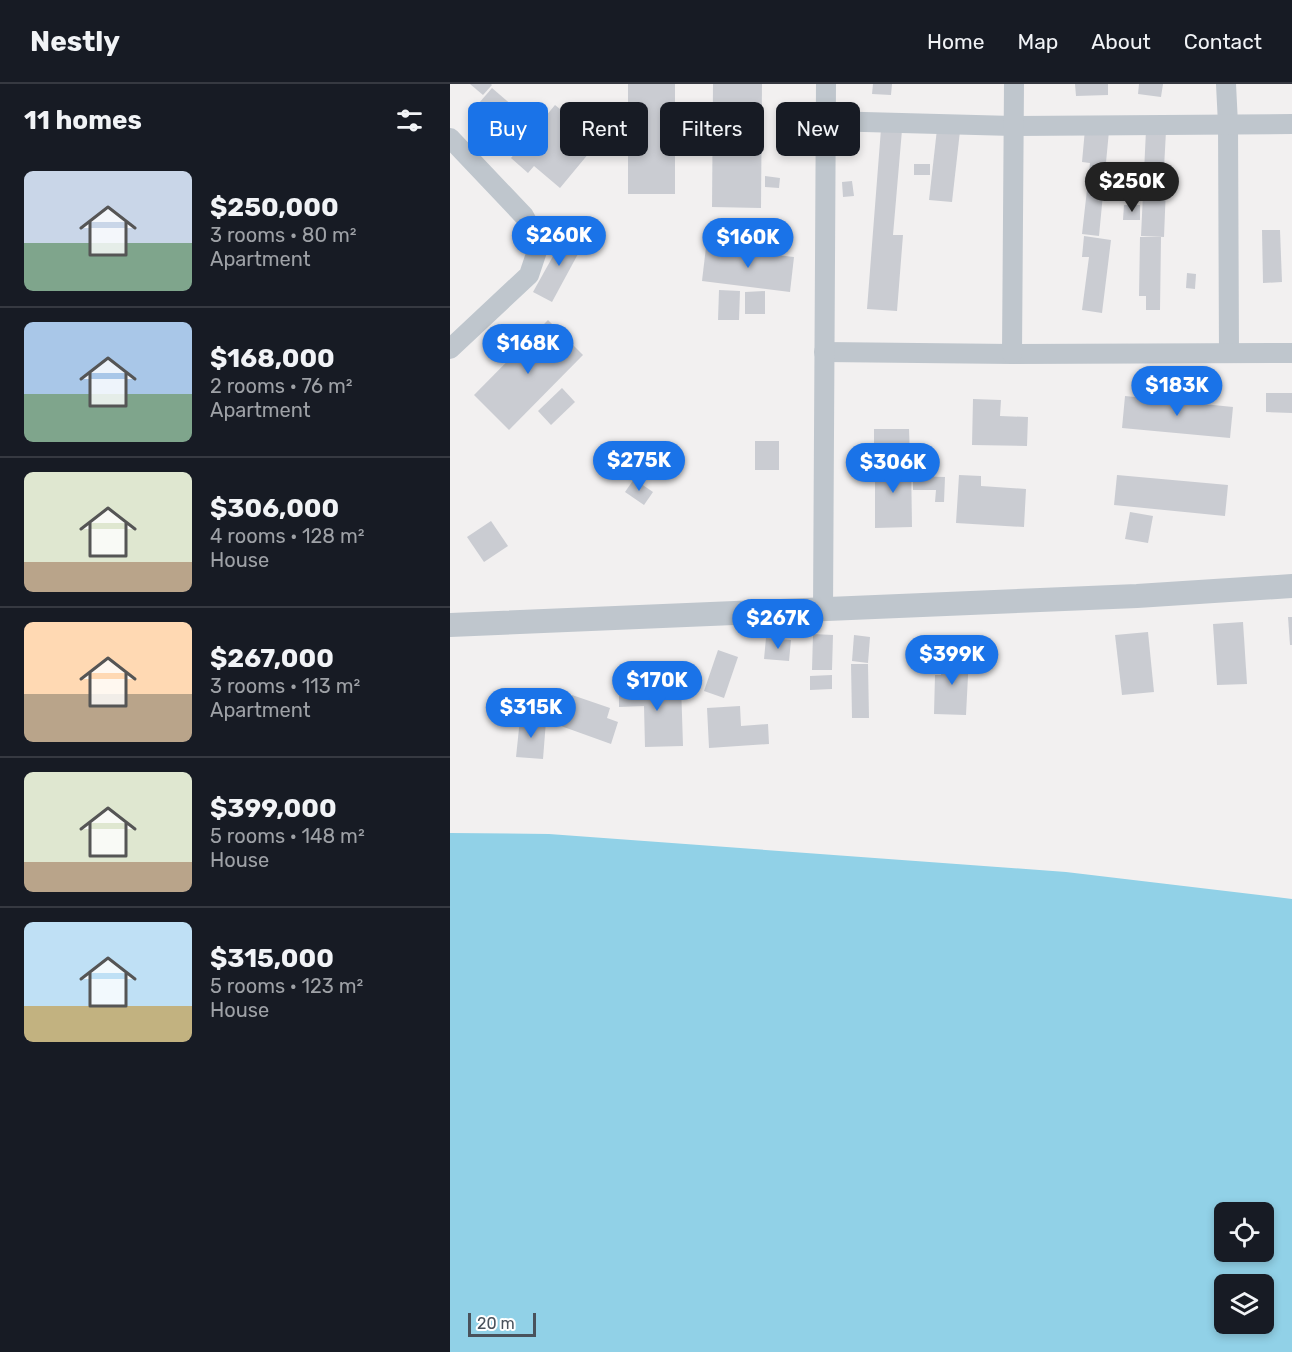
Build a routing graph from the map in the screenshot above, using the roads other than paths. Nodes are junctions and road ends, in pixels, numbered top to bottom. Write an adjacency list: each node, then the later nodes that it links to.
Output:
1 (826, 84): 4 (street)
2 (1014, 84): 8 (street)
3 (1226, 84): 6 (street)
4 (826, 102)
5 (860, 122): 8 (street)
6 (1228, 124): 7 (street); 8 (street); 13 (street)
7 (1292, 124)
8 (1013, 126): 15 (street)
9 (450, 138): 11 (street)
10 (826, 156): 12 (street)
11 (450, 349)
12 (824, 352): 15 (street); 17 (street)
13 (1229, 353): 14 (street); 15 (street)
14 (1292, 353)
15 (1012, 354)
16 (1292, 586): 17 (street)
17 (823, 611): 18 (street)
18 (450, 625)

